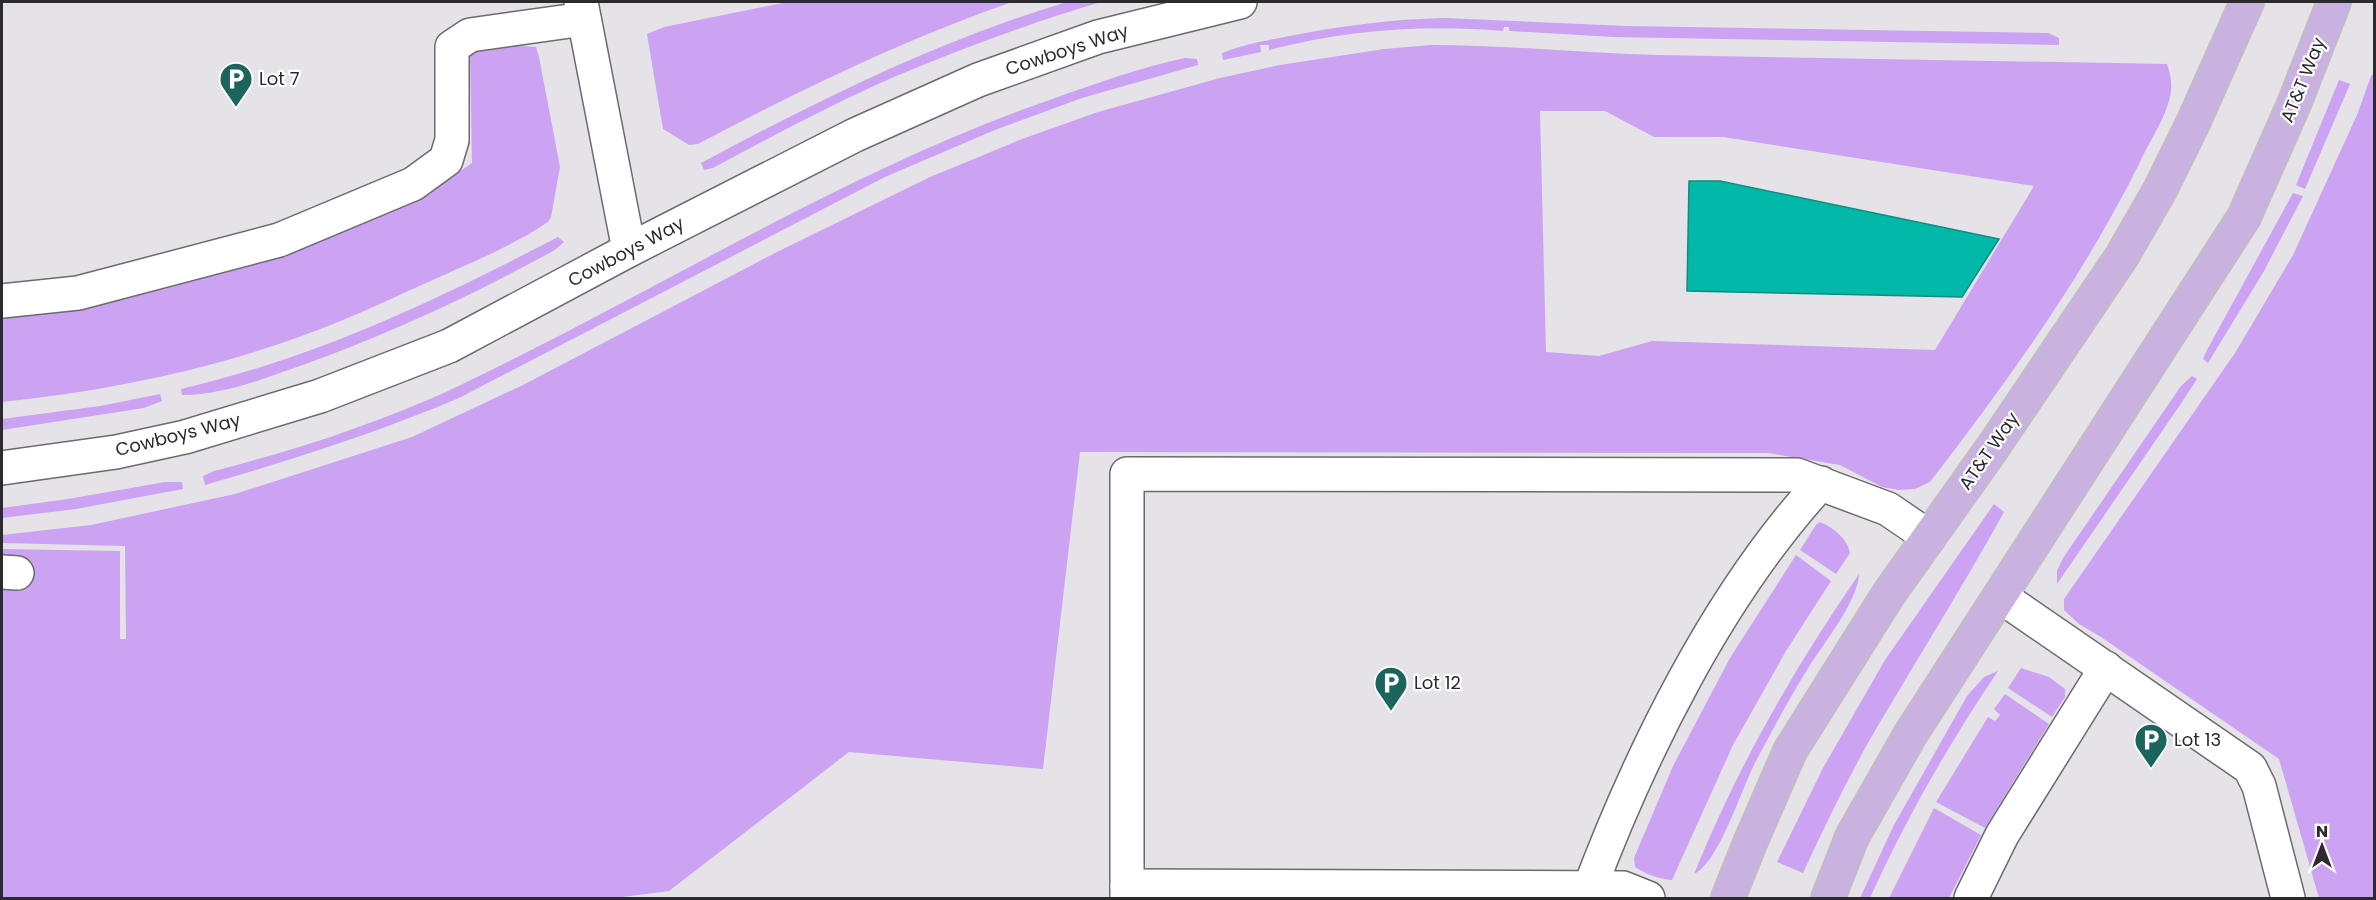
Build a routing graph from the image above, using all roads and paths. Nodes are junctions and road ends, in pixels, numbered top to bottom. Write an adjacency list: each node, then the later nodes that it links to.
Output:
1 (1240, 2): 5 (street, Cowboys Way)
2 (2247, 2): 9 (main road, AT&T Way)
3 (2334, 2): 10 (main road, AT&T Way)
4 (583, 10): 5 (street); 6 (street)
5 (629, 250): 7 (street, Cowboys Way)
6 (2, 301)
7 (2, 468)
8 (1821, 483): 9 (street); 12 (street); 13 (street)
9 (1929, 537): 15 (main road, AT&T Way)
10 (2000, 596): 11 (street); 16 (main road, AT&T Way)
11 (2106, 668): 17 (street); 18 (street)
12 (1127, 892): 13 (street)
13 (1588, 893): 14 (street)
14 (1647, 898)
15 (1728, 898)
16 (1827, 898)
17 (1971, 898)
18 (2288, 898)

